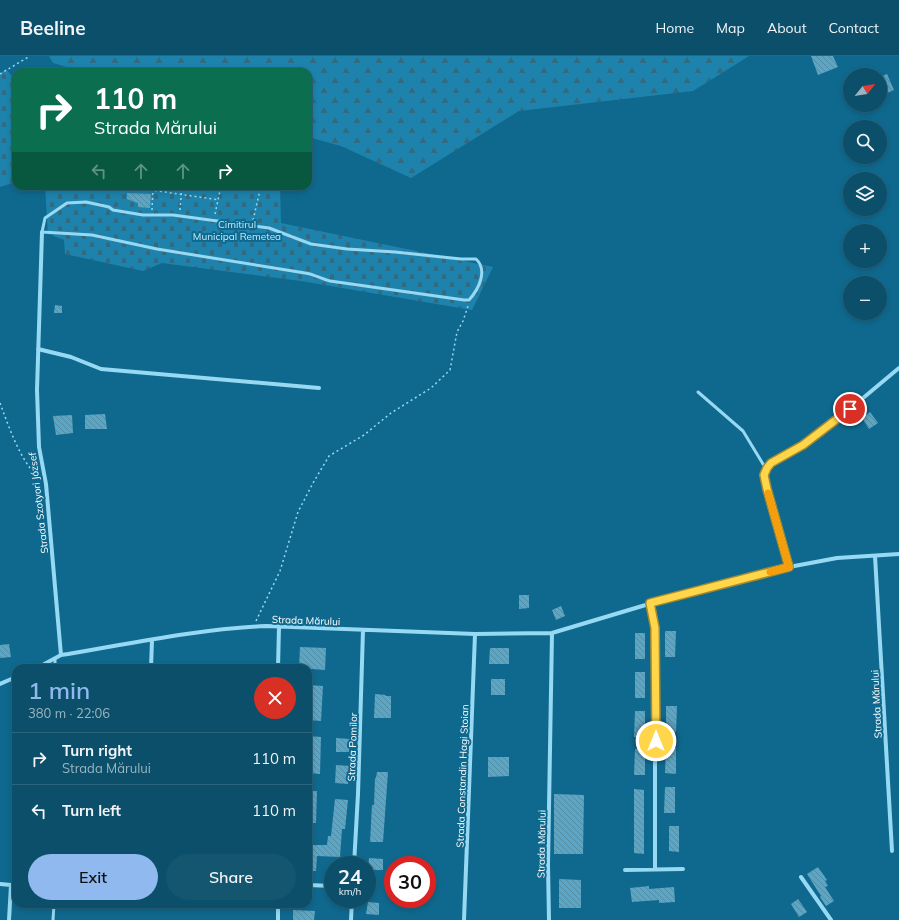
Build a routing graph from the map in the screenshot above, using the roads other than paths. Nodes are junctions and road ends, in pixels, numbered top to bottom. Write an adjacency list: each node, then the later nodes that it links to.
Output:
1 (42, 232): 1 (lane); 2 (street, Strada Szotyori József)
2 (38, 349): 4 (street); 16 (street, Strada Szotyori József)
3 (899, 368): 6 (street)
4 (319, 388)
5 (698, 392): 6 (lane)
6 (767, 468): 9 (street)
7 (899, 554): 8 (street, Strada Mărului)
8 (875, 556): 9 (street, Strada Mărului); 24 (street, Strada Mărului)
9 (789, 567): 10 (street, Strada Mărului)
10 (650, 603): 13 (street, Strada Mărului); 26 (street)
11 (279, 627): 12 (street, Strada Mărului); 15 (street, Strada Mărului); 21 (street)
12 (363, 630): 14 (street, Strada Mărului); 25 (street, Strada Pomilor)
13 (552, 633): 14 (street, Strada Mărului); 42 (street, Strada Mărului)
14 (475, 634): 41 (street, Strada Constandin Hagi Stoian)
15 (152, 640): 16 (street, Strada Mărului); 20 (street)
16 (61, 655): 17 (street)
17 (55, 659): 18 (street); 19 (lane)
18 (46, 664)
19 (55, 664)
20 (151, 664)
21 (278, 664)
22 (12, 679): 23 (street)
23 (0, 684)
24 (892, 851)
25 (355, 856)
26 (655, 869): 27 (street); 28 (street)
27 (683, 869)
28 (625, 870)
29 (801, 877): 43 (street)
30 (0, 884): 31 (street)
31 (10, 885): 37 (street)
32 (312, 885): 33 (street)
33 (324, 886)
34 (54, 908): 38 (lane)
35 (278, 908): 39 (street)
36 (352, 908): 40 (street)
37 (9, 920)
38 (53, 920)
39 (278, 920)
40 (351, 920)
41 (464, 920)
42 (549, 920)
43 (831, 920)

